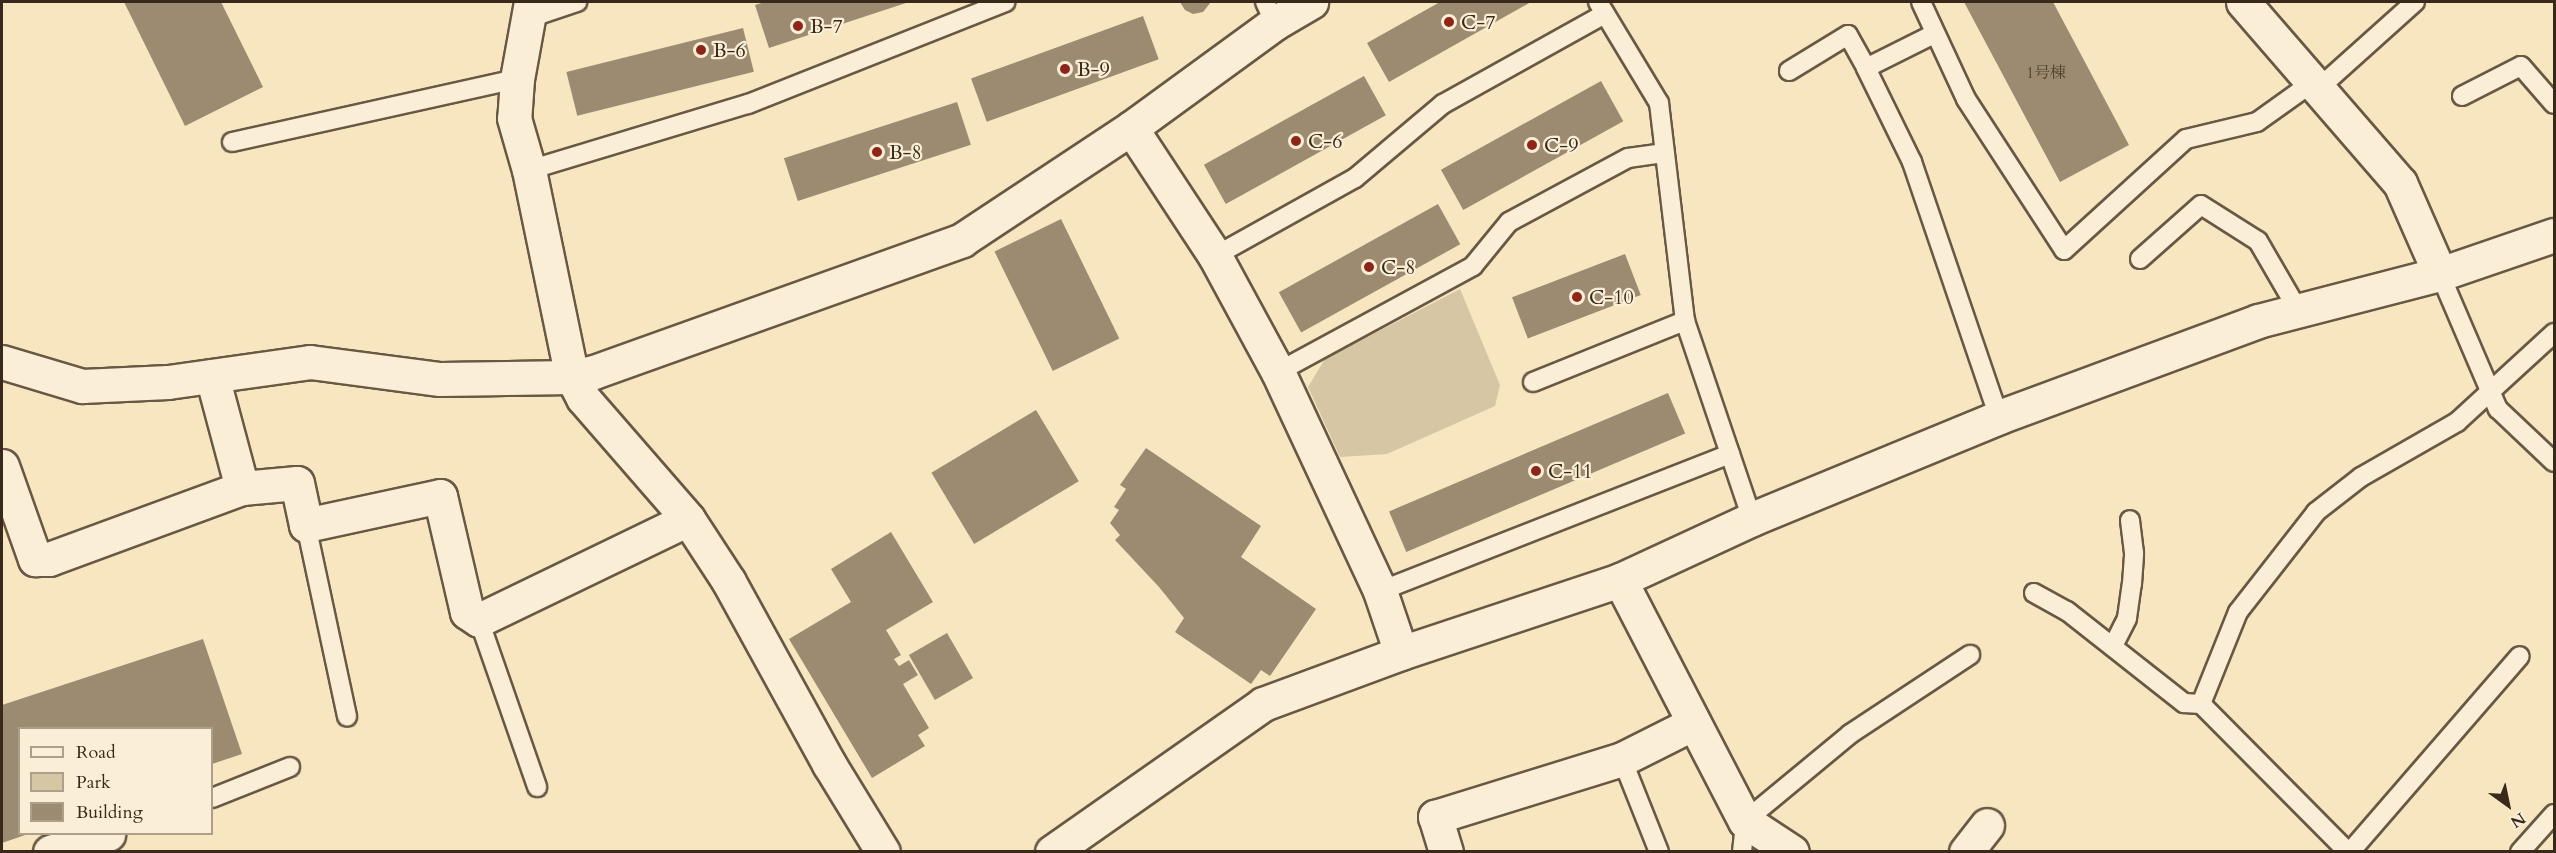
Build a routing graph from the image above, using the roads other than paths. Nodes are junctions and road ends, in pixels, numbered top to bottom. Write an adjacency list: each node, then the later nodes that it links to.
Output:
1 (577, 2): 9 (lane)
2 (1005, 2): 7 (lane)
3 (1311, 2): 10 (street)
4 (1921, 2): 11 (lane)
5 (2243, 2): 15 (street)
6 (2415, 2): 15 (lane)
7 (979, 7): 21 (lane)
8 (1602, 8): 20 (lane); 23 (lane)
9 (530, 10): 14 (street)
10 (1270, 12): 18 (street)
11 (1934, 34): 12 (lane); 15 (lane)
12 (1866, 68): 13 (lane); 35 (lane)
13 (1789, 70)
14 (517, 79): 19 (lane); 21 (street)
15 (2316, 85): 25 (street)
16 (2462, 96): 17 (lane)
17 (2554, 104)
18 (1131, 128): 23 (street); 32 (street)
19 (232, 142)
20 (1665, 153): 27 (lane); 30 (lane)
21 (529, 170): 32 (street)
22 (2554, 235): 25 (street)
23 (1215, 256): 30 (street)
24 (2140, 259): 26 (lane)
25 (2440, 274): 26 (street); 34 (lane)
26 (2298, 310): 35 (street)
27 (1685, 321): 33 (lane); 36 (lane)
28 (2554, 333): 34 (lane)
29 (2, 362): 31 (street)
30 (1278, 372): 45 (street)
31 (212, 376): 32 (street); 39 (street)
32 (572, 376): 40 (street)
33 (1533, 382)
34 (2490, 393): 37 (lane); 52 (lane)
35 (1999, 417): 41 (street)
36 (1730, 454): 41 (lane); 45 (lane)
37 (2554, 462)
38 (2, 466): 39 (street)
39 (242, 488): 43 (street)
40 (688, 519): 47 (street); 66 (street)
41 (1752, 519): 44 (street)
42 (2130, 520): 48 (lane)
43 (306, 525): 47 (street); 53 (lane)
44 (1620, 580): 49 (street); 54 (street)
45 (1380, 591): 49 (street)
46 (2034, 593): 48 (lane)
47 (479, 620): 57 (lane)
48 (2113, 646): 52 (lane)
49 (1401, 653): 67 (street)
50 (1970, 655): 63 (lane)
51 (2520, 656): 72 (lane)
52 (2201, 704): 72 (lane)
53 (347, 717)
54 (1694, 723): 55 (street); 63 (street)
55 (1622, 759): 68 (street); 69 (lane)
56 (290, 767): 58 (lane)
57 (537, 787)
58 (213, 798)
59 (2554, 814): 73 (lane)
60 (1987, 825): 71 (street)
61 (105, 835): 64 (street)
62 (115, 835): 65 (street)
63 (1744, 836): 70 (street)
64 (50, 852)
65 (127, 852)
66 (883, 852)
67 (1052, 852)
68 (1446, 852)
69 (1659, 852)
70 (1792, 852)
71 (1966, 852)
72 (2349, 852)
73 (2520, 852)

